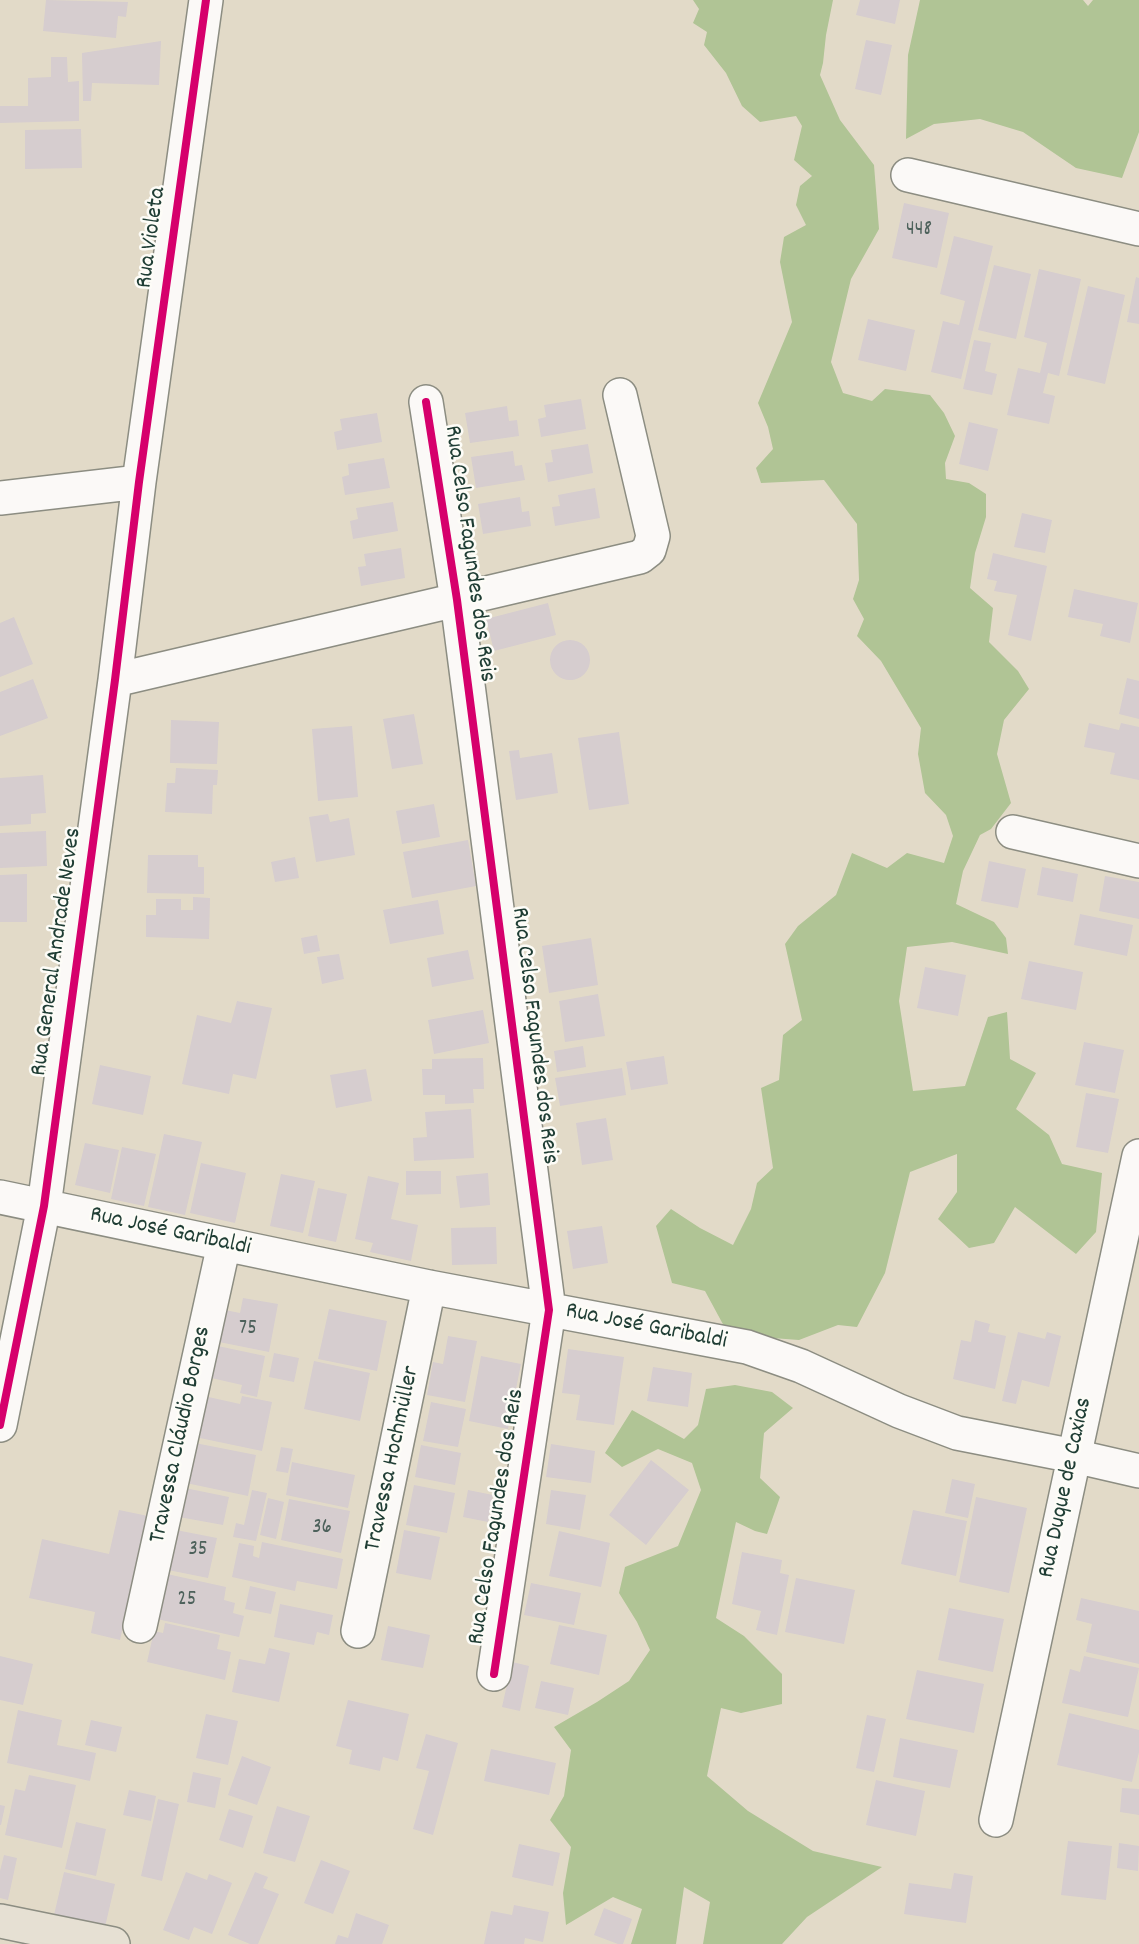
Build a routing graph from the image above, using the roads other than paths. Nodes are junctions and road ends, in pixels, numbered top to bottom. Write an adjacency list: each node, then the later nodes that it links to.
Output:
1 (206, 0): 6 (street, Rua Violeta)
2 (908, 175): 3 (street)
3 (1139, 229)
4 (620, 395): 8 (street)
5 (426, 402): 8 (street, Rua Celso Fagundes dos Reis)
6 (139, 482): 7 (street); 9 (street, Rua General Andrade Neves)
7 (0, 498)
8 (457, 600): 9 (street); 17 (street, Rua Celso Fagundes dos Reis)
9 (114, 680): 14 (street, Rua General Andrade Neves)
10 (1012, 832): 11 (street)
11 (1139, 861)
12 (1139, 1156): 19 (street, Rua Duque de Caxias)
13 (0, 1197): 14 (street, Rua José Garibaldi)
14 (44, 1206): 15 (street, Rua José Garibaldi); 18 (street, Rua General Andrade Neves)
15 (224, 1244): 16 (street, Rua José Garibaldi); 21 (street, Travessa Cláudio Borges)
16 (429, 1287): 17 (street, Rua José Garibaldi); 22 (street, Travessa Hochmüller)
17 (549, 1310): 19 (street, Rua José Garibaldi); 23 (street, Rua Celso Fagundes dos Reis)
18 (1, 1413)
19 (1074, 1456): 20 (street, Rua José Garibaldi); 24 (street, Rua Duque de Caxias)
20 (1139, 1471)
21 (140, 1626)
22 (358, 1631)
23 (494, 1674)
24 (996, 1820)
25 (0, 1921): 26 (main road)
26 (113, 1944)

